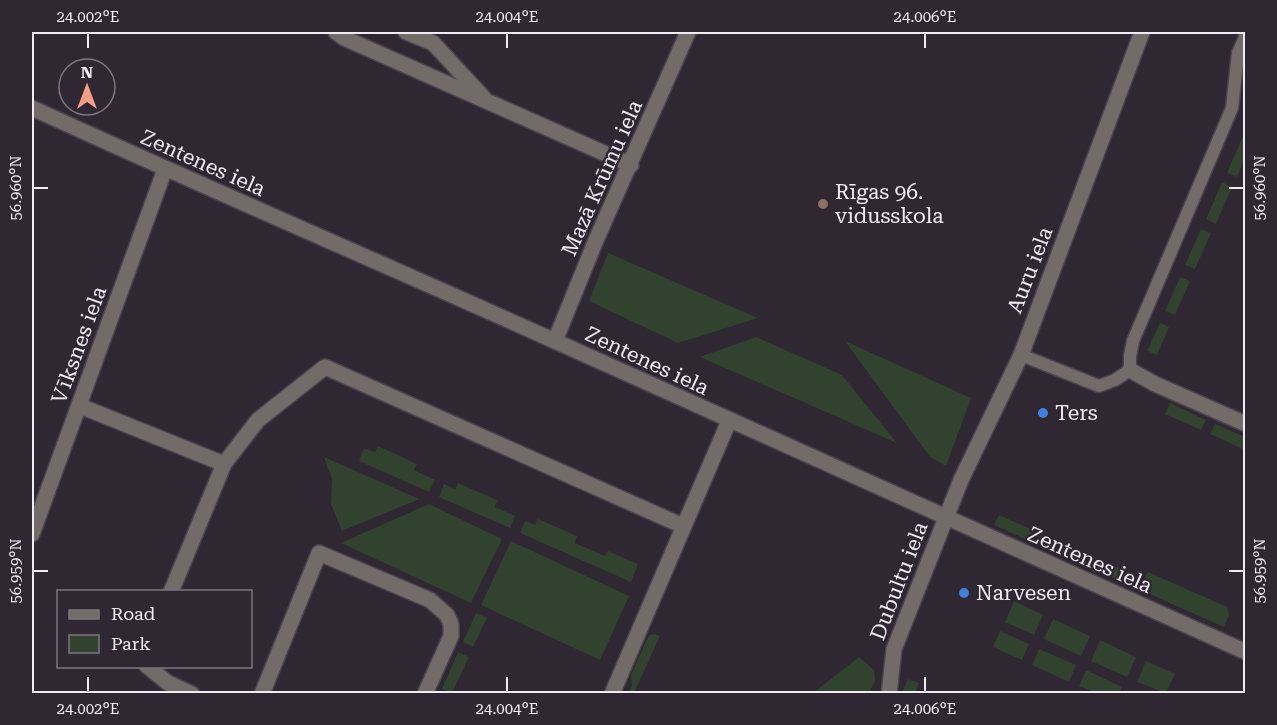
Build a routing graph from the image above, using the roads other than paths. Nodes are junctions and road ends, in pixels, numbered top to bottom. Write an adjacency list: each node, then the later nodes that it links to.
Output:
1 (336, 32): 6 (street)
2 (406, 32): 6 (street)
3 (688, 32): 8 (street, Mazā Krūmu iela)
4 (1142, 32): 11 (street, Auru iela)
5 (1245, 35): 12 (lane)
6 (488, 104): 8 (street)
7 (32, 108): 9 (street, Zentenes iela)
8 (631, 165): 10 (street, Mazā Krūmu iela)
9 (165, 170): 10 (street, Zentenes iela); 13 (street, Vīksnes iela)
10 (555, 341): 14 (street, Zentenes iela)
11 (1021, 355): 12 (lane); 17 (street, Auru iela)
12 (1130, 370): 15 (street)
13 (80, 406): 16 (street); 19 (street, Vīksnes iela)
14 (729, 422): 17 (street, Zentenes iela); 18 (street)
15 (1245, 424)
16 (224, 464): 18 (street); 20 (street)
17 (945, 519): 21 (street, Zentenes iela); 27 (street, Dubultu iela)
18 (683, 526): 26 (street)
19 (32, 534)
20 (171, 590)
21 (1245, 652)
22 (149, 668): 23 (street)
23 (192, 693)
24 (262, 693): 25 (street)
25 (425, 693)
26 (612, 693)
27 (889, 693)

